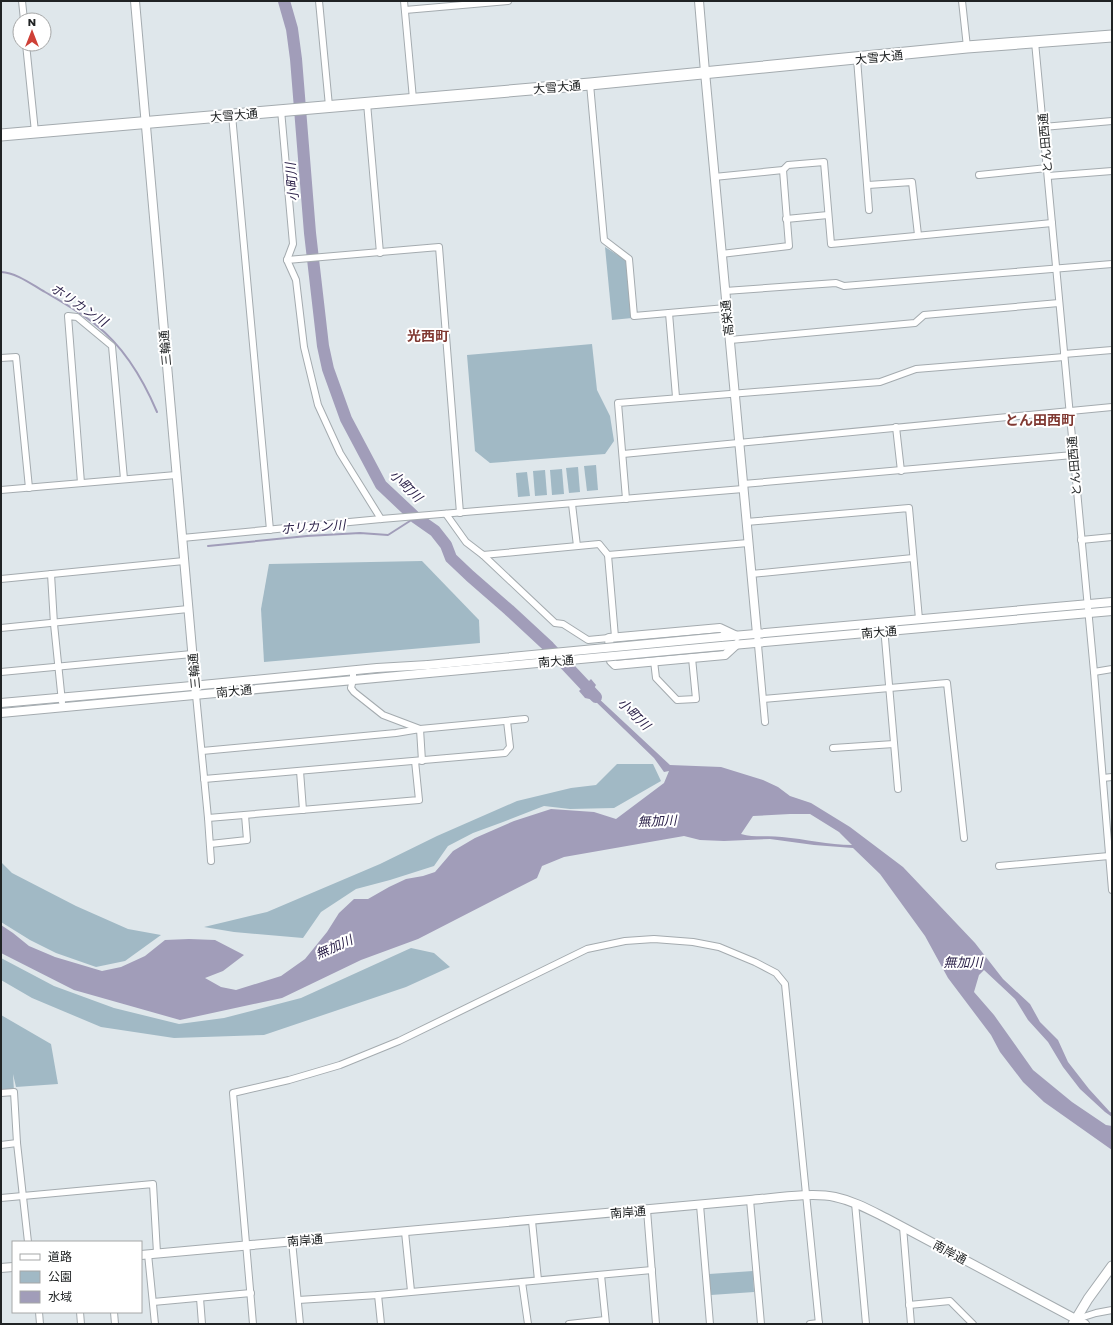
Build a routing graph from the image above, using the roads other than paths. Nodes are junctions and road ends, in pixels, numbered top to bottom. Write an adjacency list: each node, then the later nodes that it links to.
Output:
1 (22, 1): 9 (street)
2 (135, 1): 23 (street, 三輪通)
3 (319, 1): 19 (street)
4 (404, 1): 8 (street)
5 (508, 1): 8 (street)
6 (700, 1): 15 (street, 高栄通)
7 (962, 1): 12 (street)
8 (405, 10): 17 (street)
9 (23, 12)
10 (1112, 36): 11 (highway, 大雪大通)
11 (1035, 42): 12 (highway, 大雪大通); 24 (street, とん田西通)
12 (967, 48): 14 (highway, 大雪大通)
13 (27, 52): 25 (street)
14 (857, 59): 15 (highway, 大雪大通); 33 (street)
15 (705, 72): 16 (highway, 大雪大通); 32 (street, 高栄通)
16 (590, 84): 17 (highway, 大雪大通); 47 (street)
17 (412, 99): 18 (highway, 大雪大通)
18 (367, 103): 19 (highway, 大雪大通); 39 (street)
19 (329, 106): 20 (highway, 大雪大通)
20 (285, 110): 21 (highway, 大雪大通); 41 (street)
21 (232, 115): 23 (highway, 大雪大通); 73 (street)
22 (1112, 121): 24 (street)
23 (146, 122): 25 (highway, 大雪大通); 61 (street, 三輪通)
24 (1044, 127): 27 (street, とん田西通)
25 (35, 132): 26 (highway, 大雪大通)
26 (1, 135)
27 (1047, 168): 30 (street); 31 (street, とん田西通)
28 (783, 170): 32 (street); 35 (street); 36 (street)
29 (1112, 171): 31 (street)
30 (979, 174)
31 (1048, 176): 37 (street, とん田西通)
32 (714, 177): 40 (street, 高栄通)
33 (868, 186): 34 (street); 38 (street)
34 (869, 210)
35 (828, 215): 36 (street); 38 (street)
36 (786, 219): 40 (street)
37 (1052, 223): 38 (street); 43 (street, とん田西通)
38 (918, 235)
39 (380, 252): 41 (street); 69 (street)
40 (722, 254): 44 (street, 高栄通)
41 (288, 260): 71 (street)
42 (1112, 264): 43 (street)
43 (1056, 269): 44 (street); 45 (street, とん田西通)
44 (725, 292): 46 (street, 高栄通)
45 (1059, 303): 48 (street); 50 (street, とん田西通)
46 (726, 308): 47 (street); 48 (street, 高栄通)
47 (669, 313): 53 (street)
48 (730, 340): 52 (street, 高栄通)
49 (1112, 350): 50 (street)
50 (1064, 356): 52 (street); 55 (street, とん田西通)
51 (1, 358): 65 (street)
52 (734, 393): 53 (street); 57 (street, 高栄通)
53 (676, 397): 58 (street)
54 (1112, 407): 55 (street)
55 (1069, 411): 56 (street); 59 (street, とん田西通)
56 (896, 427): 57 (street); 60 (street)
57 (738, 442): 58 (street); 64 (street, 高栄通)
58 (623, 454): 67 (street)
59 (1073, 456): 60 (street); 76 (street, とん田西通)
60 (901, 471): 64 (street)
61 (176, 475): 62 (street); 75 (street, 三輪通)
62 (124, 479): 63 (street); 63 (street)
63 (81, 483): 65 (street)
64 (743, 487): 67 (street); 72 (street, 高栄通)
65 (29, 488): 66 (street)
66 (1, 490)
67 (626, 499): 68 (street)
68 (572, 504): 69 (street); 78 (street)
69 (460, 513): 70 (street)
70 (442, 514): 71 (street); 79 (street)
71 (381, 519): 73 (street)
72 (746, 522): 77 (street, 高栄通); 81 (street)
73 (270, 530): 75 (street)
74 (1112, 537): 76 (street)
75 (182, 538): 82 (street, 三輪通)
76 (1081, 540): 87 (street, とん田西通)
77 (748, 543): 80 (street); 84 (street, 高栄通)
78 (576, 546): 79 (street); 80 (street)
79 (483, 555): 95 (street)
80 (608, 555): 95 (street)
81 (914, 558): 84 (street); 91 (street)
82 (184, 561): 83 (street); 88 (street, 三輪通)
83 (51, 574): 85 (street); 92 (street)
84 (751, 574): 96 (street, 高栄通)
85 (1, 579)
86 (1112, 602): 87 (street, 南大通)
87 (1087, 604): 90 (street, とん田西通); 91 (street, 南大通)
88 (188, 609): 92 (street); 98 (street, 三輪通)
89 (1112, 611): 90 (street, 南大通)
90 (1088, 613): 93 (street, 南大通); 106 (street, とん田西通)
91 (919, 619): 93 (street, 南大通)
92 (54, 624): 94 (street); 101 (street)
93 (884, 627): 96 (street, 南大通); 109 (street)
94 (1, 628)
95 (612, 638): 97 (street); 100 (street)
96 (757, 638): 97 (street, 南大通); 112 (street)
97 (737, 640): 99 (street); 102 (street, 南大通, bridge)
98 (192, 654): 101 (street); 108 (street, 三輪通)
99 (692, 658): 100 (street); 100 (street)
100 (654, 661)
101 (59, 667): 105 (street); 111 (street)
102 (429, 669): 103 (street, 南大通); 107 (street, 南大通)
103 (353, 670): 107 (street); 108 (street, 南大通)
104 (1112, 670): 106 (street)
105 (1, 672)
106 (1094, 672): 127 (street, とん田西通)
107 (353, 679): 110 (street, 南大通); 119 (street)
108 (195, 686): 110 (street, 三輪通); 111 (street, 南大通)
109 (890, 688): 112 (street); 120 (street); 134 (street)
110 (196, 695): 114 (street, 南大通); 122 (street)
111 (62, 698): 113 (street, 南大通); 114 (street)
112 (763, 699): 118 (street)
113 (1, 703)
114 (62, 707): 115 (street, 南大通)
115 (1, 713)
116 (525, 719): 117 (street)
117 (507, 721): 119 (street); 123 (street)
118 (765, 722)
119 (420, 729): 122 (street); 123 (street)
120 (894, 744): 121 (street); 129 (street)
121 (833, 748)
122 (202, 751): 128 (street)
123 (422, 760): 124 (street)
124 (415, 761): 125 (street); 130 (street)
125 (300, 771): 128 (street); 130 (street)
126 (1112, 777): 127 (street)
127 (1103, 778): 133 (street, とん田西通)
128 (204, 779): 132 (street)
129 (898, 789)
130 (303, 810): 131 (street)
131 (246, 815): 132 (street); 135 (street)
132 (208, 818): 135 (street)
133 (1109, 833): 136 (street, とん田西通)
134 (964, 838)
135 (210, 844): 137 (street)
136 (1109, 856): 138 (street); 139 (street, とん田西通)
137 (211, 862)
138 (998, 866)
139 (1112, 890)
140 (1, 1093): 141 (street)
141 (17, 1144): 142 (street); 143 (street)
142 (1, 1145)
143 (22, 1196): 145 (street); 153 (street); 156 (street)
144 (807, 1196): 146 (street, 南岸通); 147 (street, 南岸通); 155 (street); 192 (street)
145 (1, 1198)
146 (750, 1200): 148 (street, 南岸通); 190 (street)
147 (855, 1203): 151 (street, 南岸通); 193 (street)
148 (700, 1205): 149 (street, 南岸通); 189 (street)
149 (647, 1210): 150 (street, 南岸通); 161 (street)
150 (532, 1221): 152 (street, 南岸通); 163 (street)
151 (902, 1227): 171 (street); 177 (street, 南岸通)
152 (405, 1232): 154 (street, 南岸通); 165 (street)
153 (28, 1241)
154 (292, 1241): 155 (street, 南岸通); 169 (street)
155 (246, 1246): 156 (street, 南岸通); 166 (street)
156 (157, 1253): 157 (street, 南岸通)
157 (145, 1255): 170 (street)
158 (12, 1266): 160 (street)
159 (1112, 1266): 177 (main road)
160 (1, 1268)
161 (652, 1270): 162 (street); 188 (street)
162 (601, 1275): 163 (street); 176 (street)
163 (538, 1280): 164 (street)
164 (522, 1282): 165 (street); 186 (street)
165 (411, 1291): 167 (street)
166 (251, 1293): 168 (street); 183 (street)
167 (378, 1295): 169 (street); 185 (street)
168 (200, 1298): 170 (street); 182 (street)
169 (298, 1300): 184 (street)
170 (152, 1302): 181 (street)
171 (909, 1305): 194 (street); 195 (street)
172 (1112, 1310): 177 (street)
173 (39, 1313): 178 (street)
174 (80, 1313): 179 (street)
175 (114, 1313): 180 (street)
176 (605, 1322): 187 (street)
177 (1079, 1322)
178 (40, 1324)
179 (81, 1324)
180 (115, 1324)
181 (154, 1324)
182 (202, 1324)
183 (253, 1324)
184 (300, 1324)
185 (381, 1324)
186 (528, 1324)
187 (569, 1324)
188 (656, 1324)
189 (710, 1324)
190 (761, 1324)
191 (810, 1324): 192 (street)
192 (819, 1324)
193 (866, 1324)
194 (911, 1324)
195 (973, 1324)

